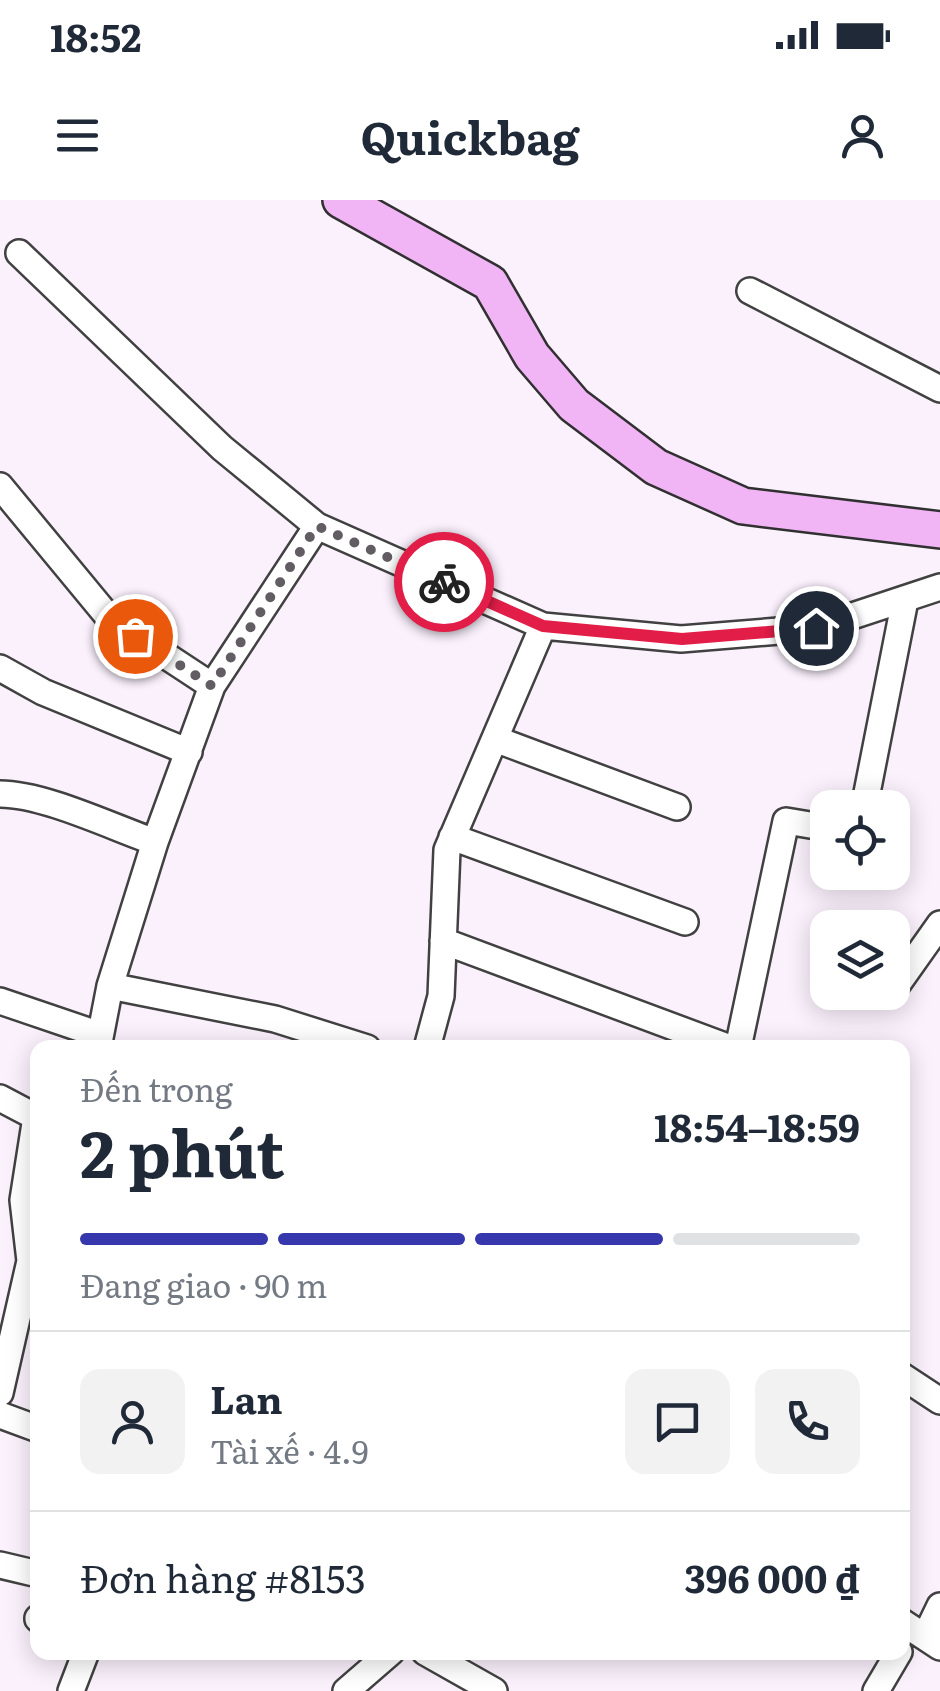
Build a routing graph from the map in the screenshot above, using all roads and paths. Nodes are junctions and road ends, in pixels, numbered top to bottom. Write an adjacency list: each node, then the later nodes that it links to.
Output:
1 (341, 200): 7 (main road)
2 (19, 253): 6 (street)
3 (750, 291): 4 (street)
4 (940, 389)
5 (0, 486): 12 (street)
6 (317, 526): 10 (street); 12 (street)
7 (940, 530)
8 (940, 587): 9 (street)
9 (906, 600): 10 (street); 15 (street)
10 (543, 626): 13 (street)
11 (0, 668): 14 (street)
12 (212, 686): 14 (street)
13 (495, 739): 17 (street); 19 (street)
14 (188, 752): 20 (street)
15 (868, 790)
16 (0, 794): 20 (street)
17 (677, 808)
18 (810, 825): 32 (street)
19 (452, 838): 21 (street); 23 (street)
20 (155, 842): 25 (street)
21 (685, 922)
22 (940, 924): 24 (street)
23 (443, 941): 30 (street); 31 (street)
24 (910, 966)
25 (110, 986): 28 (street); 29 (street)
26 (0, 1001): 27 (street)
27 (97, 1040)
28 (99, 1040)
29 (342, 1040)
30 (429, 1040)
31 (709, 1040)
32 (740, 1040)
33 (0, 1098): 34 (street)
34 (30, 1114)
35 (30, 1148): 36 (street)
36 (20, 1201): 38 (street)
37 (910, 1381): 39 (street)
38 (0, 1394)
39 (940, 1400)
40 (0, 1415): 41 (street)
41 (30, 1426)
42 (0, 1565): 43 (street)
43 (30, 1572)
44 (940, 1606): 45 (street)
45 (916, 1636)
46 (83, 1660): 50 (street)
47 (382, 1660): 51 (street)
48 (439, 1660): 52 (street)
49 (894, 1660): 53 (street)
50 (71, 1691)
51 (346, 1691)
52 (494, 1691)
53 (876, 1691)

